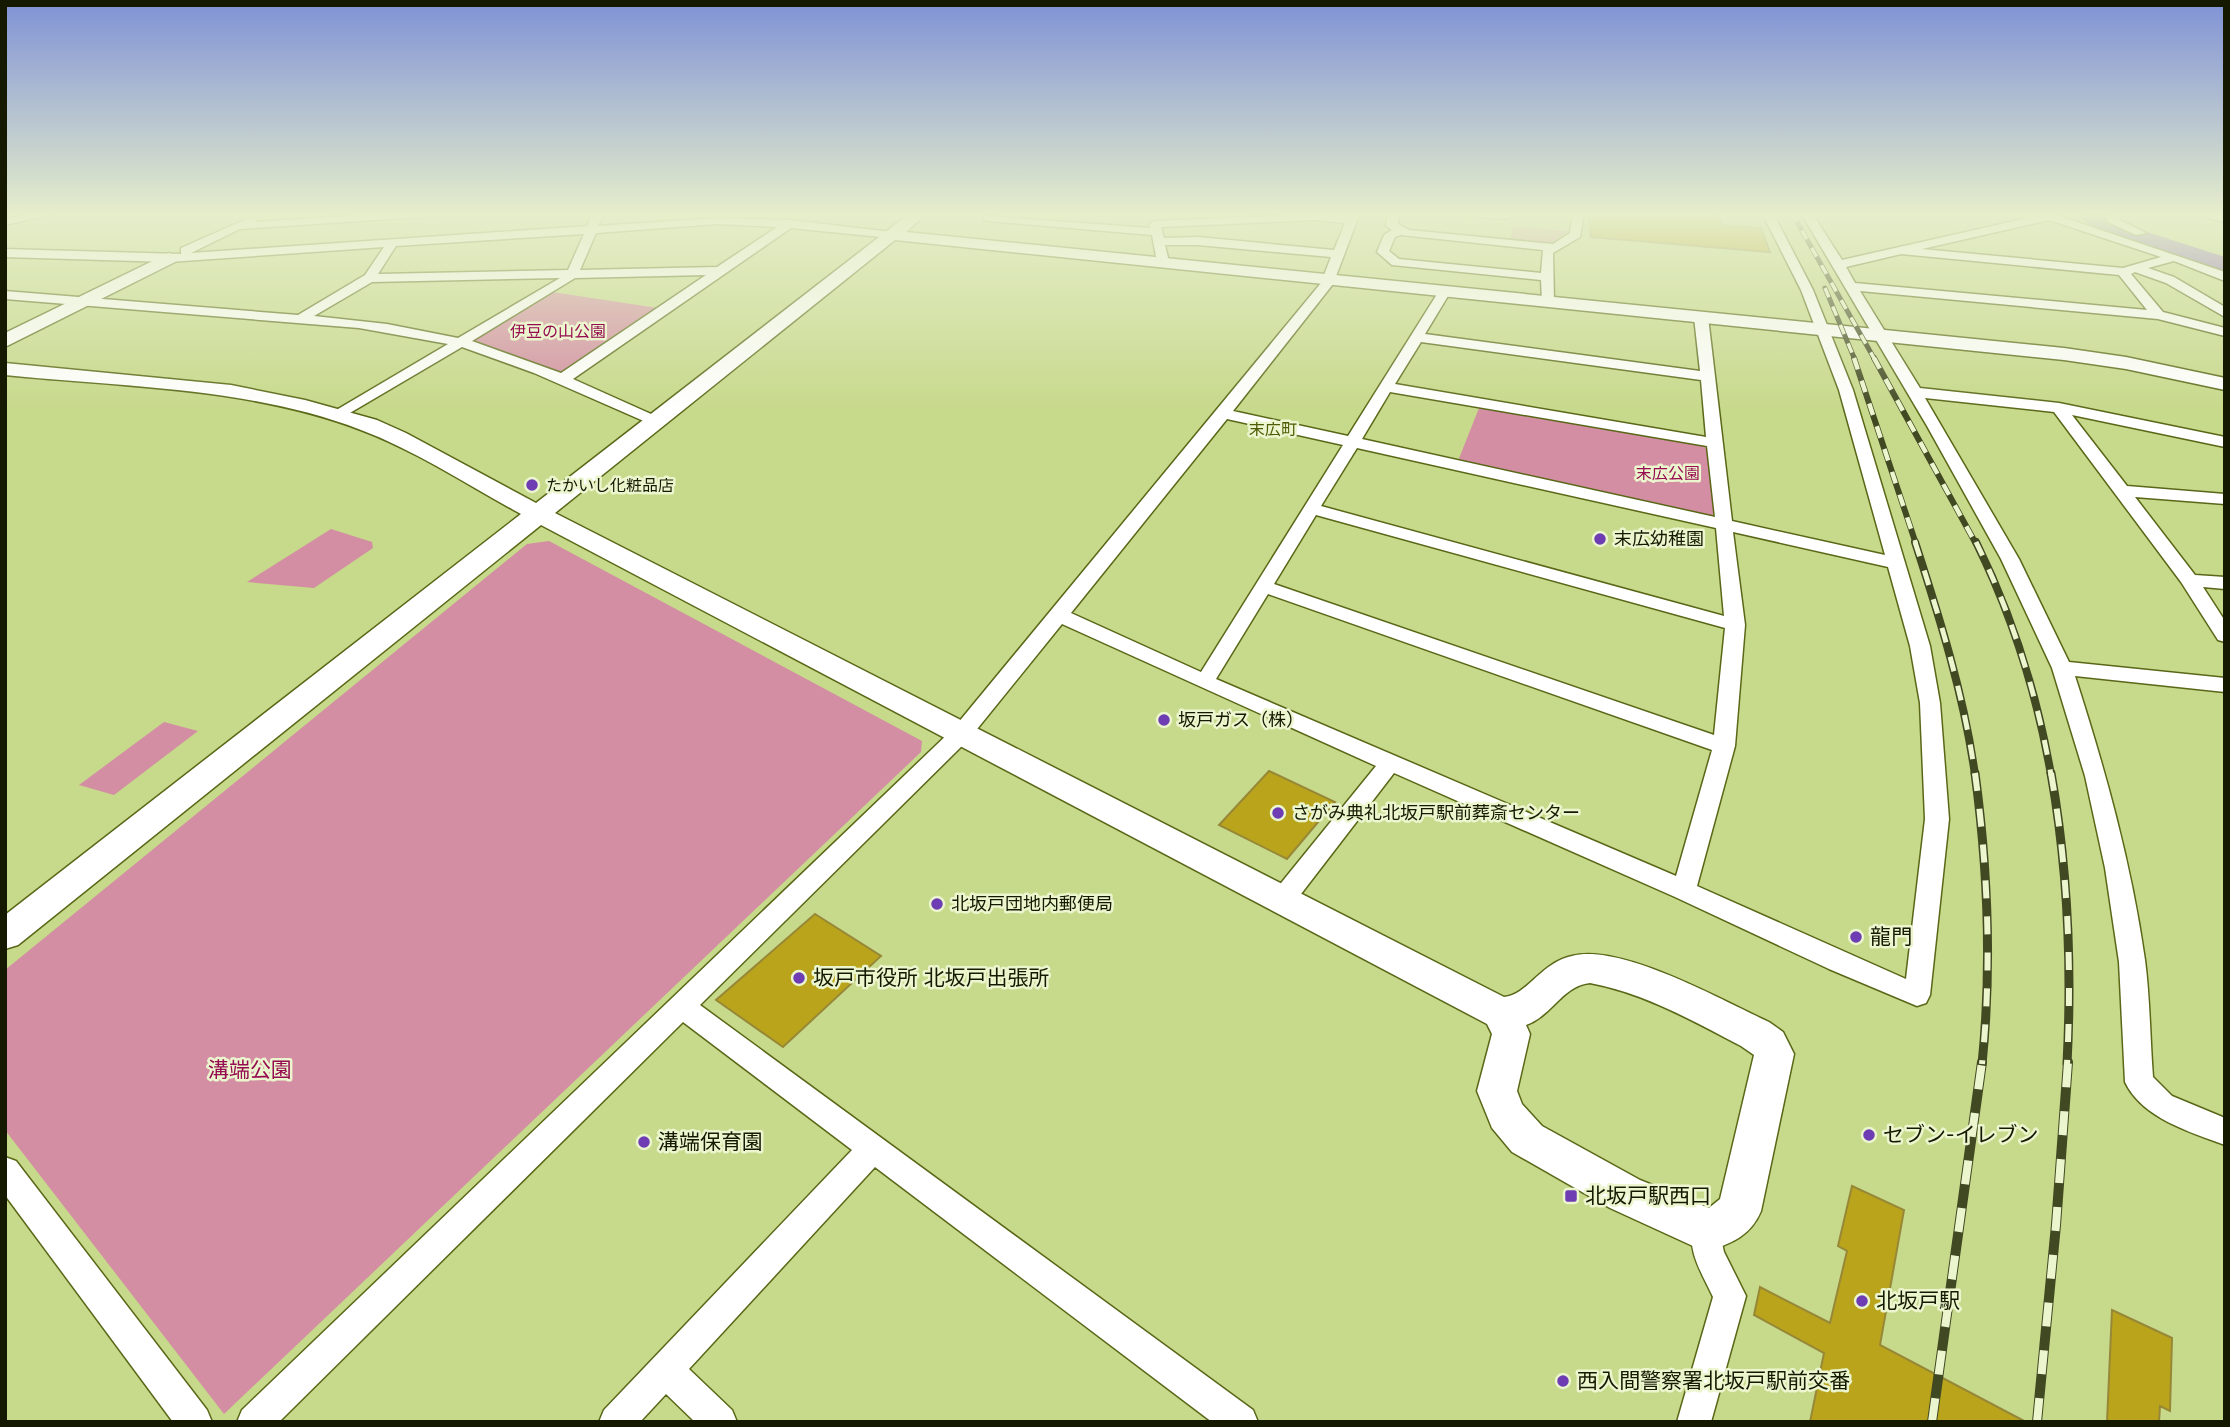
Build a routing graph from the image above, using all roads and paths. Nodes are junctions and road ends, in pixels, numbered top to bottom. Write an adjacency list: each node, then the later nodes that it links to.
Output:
1 (1330, 279): 35 (street)
2 (127, 280): 17 (street)
3 (366, 280): 21 (street)
4 (562, 280): 27 (street)
5 (706, 280): 30 (street)
6 (833, 280): 37 (street)
7 (1336, 280): 14 (street)
8 (1547, 280): 16 (street)
9 (1802, 280): 22 (street)
10 (1846, 280): 13 (street)
11 (2135, 280): 19 (street)
12 (2168, 280): 18 (street)
13 (1850, 286): 19 (street); 24 (street)
14 (1445, 291): 16 (street); 25 (street)
15 (5, 295): 17 (street)
16 (1548, 301): 20 (street)
17 (83, 302): 21 (street); 26 (street)
18 (2225, 313)
19 (2158, 315): 23 (street)
20 (1701, 317): 22 (street); 29 (street)
21 (300, 319): 27 (street)
22 (1824, 329): 24 (street); 46 (street)
23 (2225, 332)
24 (1880, 335): 31 (street); 33 (street)
25 (1416, 337): 29 (street); 32 (street)
26 (5, 341)
27 (459, 343): 30 (street); 36 (street)
28 (5, 369): 36 (street)
29 (1709, 377): 40 (street)
30 (561, 380): 37 (street)
31 (2225, 384)
32 (1385, 387): 38 (street); 40 (street)
33 (1913, 392): 34 (street); 53 (street)
34 (2059, 408): 39 (street); 41 (street)
35 (1222, 413): 38 (street); 50 (street)
36 (338, 415): 44 (street)
37 (655, 421): 44 (street)
38 (1352, 442): 43 (street); 45 (street)
39 (2225, 442)
40 (1716, 443): 45 (street)
41 (2122, 491): 42 (street); 47 (street)
42 (2225, 499)
43 (1311, 508): 49 (street); 51 (street)
44 (537, 514): 56 (street); 61 (street)
45 (1725, 524): 46 (street); 51 (street)
46 (1896, 562): 59 (street)
47 (2189, 580): 48 (street); 52 (street)
48 (2225, 583)
49 (1263, 586): 54 (street); 57 (street)
50 (1059, 615): 54 (street); 56 (street)
51 (1735, 625): 57 (street)
52 (2225, 636)
53 (2062, 668): 55 (street); 64 (street)
54 (1205, 681): 58 (street)
55 (2225, 685)
56 (961, 734): 60 (street); 62 (street)
57 (1724, 746): 59 (street)
58 (1390, 763): 59 (street); 60 (street)
59 (1684, 890)
60 (1282, 900): 63 (street)
61 (5, 935)
62 (682, 1006): 65 (street); 70 (street)
63 (1502, 1013): 67 (street); 67 (street)
64 (2225, 1132)
65 (873, 1149): 68 (street); 73 (street)
66 (5, 1171): 69 (street)
67 (1706, 1231): 74 (street)
68 (665, 1369): 71 (street); 72 (street)
69 (195, 1422)
70 (254, 1422)
71 (616, 1422)
72 (720, 1422)
73 (1241, 1422)
74 (1694, 1422)

